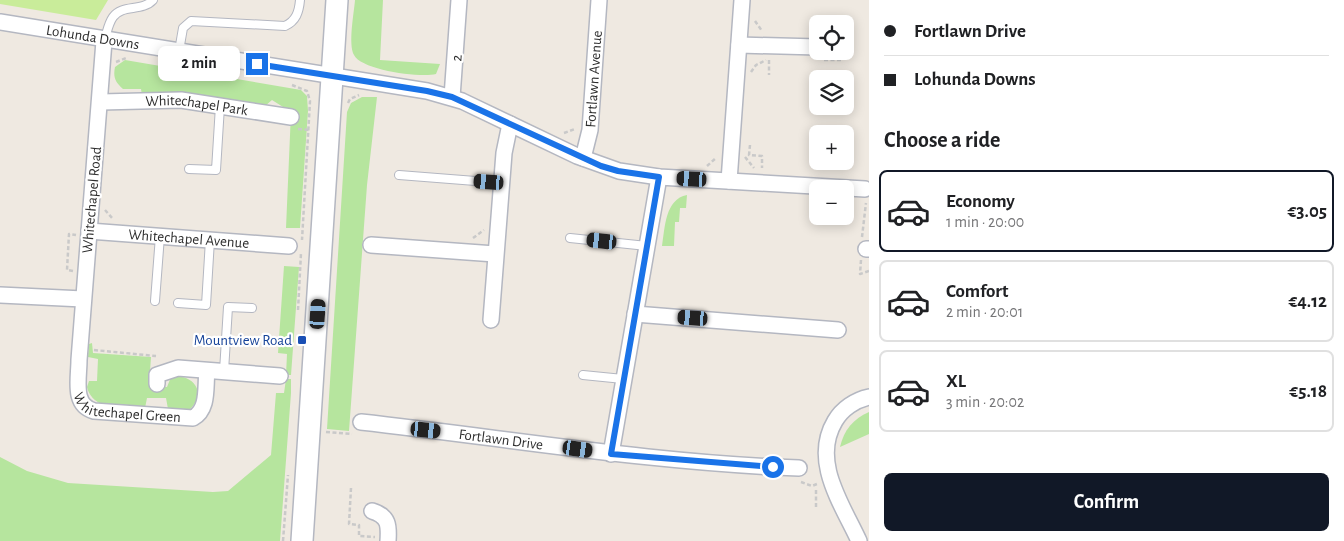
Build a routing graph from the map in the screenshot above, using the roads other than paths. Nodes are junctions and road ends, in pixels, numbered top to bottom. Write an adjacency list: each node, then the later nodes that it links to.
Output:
1 (153, 0): 8 (lane)
2 (300, 0): 11 (lane)
3 (337, 0): 12 (street)
4 (459, 0): 13 (street)
5 (599, 0): 18 (street, Fortlawn Avenue)
6 (742, 0): 9 (street)
7 (0, 22): 8 (street, Lohunda Downs)
8 (104, 41): 11 (street, Lohunda Downs); 14 (street, Whitechapel Road)
9 (739, 45): 10 (street); 22 (street)
10 (809, 47)
11 (179, 51): 12 (street, Lohunda Downs)
12 (333, 76): 13 (street); 54 (street)
13 (452, 97): 17 (street)
14 (101, 102): 15 (street, Whitechapel Park); 25 (street, Whitechapel Road)
15 (220, 106): 16 (street, Whitechapel Park); 19 (lane)
16 (291, 118)
17 (510, 124): 18 (street); 23 (street)
18 (583, 158): 21 (street)
19 (189, 168)
20 (400, 175): 23 (lane)
21 (659, 177): 22 (street); 31 (street)
22 (729, 181): 24 (street)
23 (501, 183): 32 (street)
24 (865, 188)
25 (84, 230): 26 (street, Whitechapel Avenue); 34 (street, Whitechapel Road)
26 (160, 236): 28 (street, Whitechapel Avenue); 35 (lane)
27 (570, 238): 31 (lane)
28 (210, 240): 30 (street, Whitechapel Avenue); 36 (lane)
29 (371, 245): 32 (street)
30 (289, 246)
31 (647, 246): 38 (street)
32 (495, 254): 39 (street)
33 (0, 295): 34 (street)
34 (83, 299): 41 (street, Whitechapel Road)
35 (155, 301)
36 (178, 303)
37 (252, 308): 43 (lane)
38 (635, 314): 40 (street); 46 (street)
39 (491, 320)
40 (838, 330)
41 (79, 360): 42 (street, Whitechapel Green)
42 (207, 371): 43 (street, Whitechapel Green); 47 (street, Whitechapel Green)
43 (224, 372): 45 (street, Whitechapel Green)
44 (583, 375): 46 (lane)
45 (280, 376)
46 (623, 379): 50 (street)
47 (157, 384)
48 (869, 397): 55 (street)
49 (356, 428): 50 (street, Fortlawn Drive)
50 (611, 454): 51 (street, Fortlawn Drive)
51 (799, 474)
52 (372, 511): 53 (street)
53 (388, 539)
54 (302, 541)
55 (859, 541)

